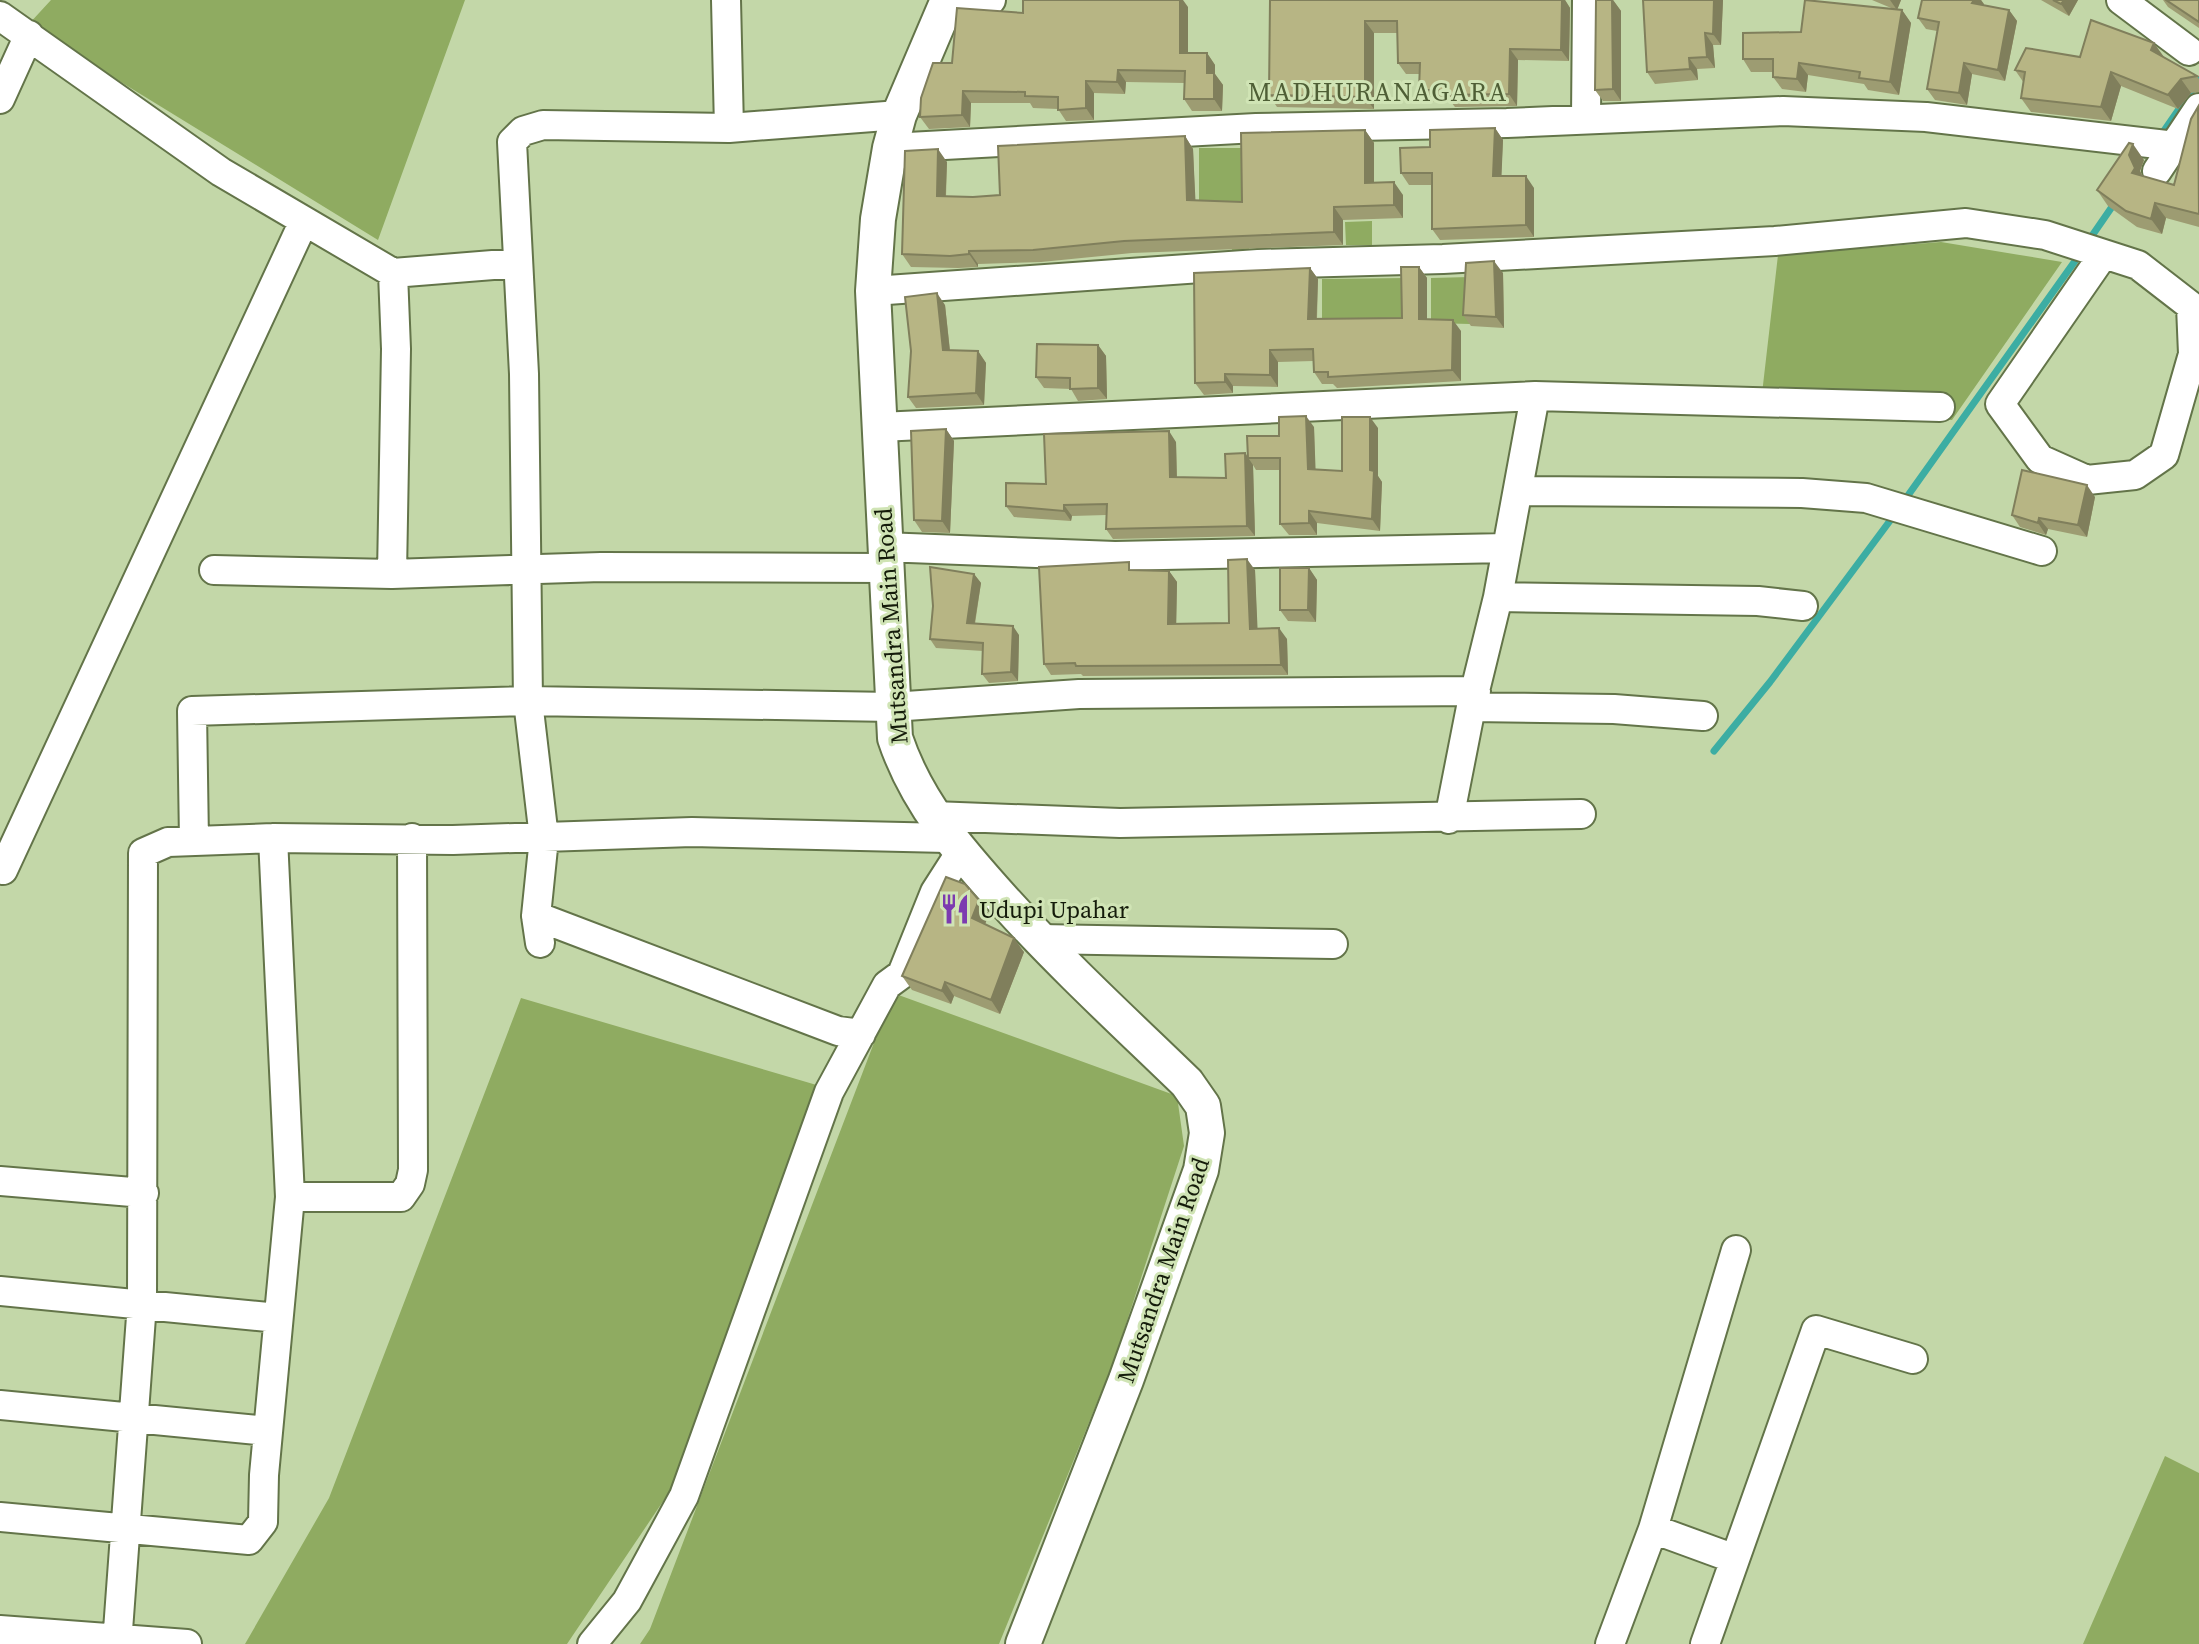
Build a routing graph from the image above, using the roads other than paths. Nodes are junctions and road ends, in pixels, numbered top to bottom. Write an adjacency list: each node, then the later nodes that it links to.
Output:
1 (726, 0): 13 (street)
2 (991, 0): 5 (street)
3 (1587, 0): 12 (street)
4 (2121, 0): 8 (street)
5 (948, 1): 11 (street, Mutsandra Main Road)
6 (0, 16): 7 (street)
7 (29, 35): 9 (street); 17 (street)
8 (2189, 51)
9 (0, 99)
10 (2199, 108): 14 (street)
11 (899, 115): 13 (street); 15 (street, Mutsandra Main Road)
12 (1586, 118): 14 (street); 15 (street)
13 (729, 128): 19 (street)
14 (2175, 146): 16 (street)
15 (890, 148): 21 (street, Mutsandra Main Road)
16 (2157, 171)
17 (304, 221): 20 (street); 45 (street)
18 (2103, 255): 18 (street); 21 (street)
19 (518, 263): 20 (street); 30 (street)
20 (393, 273): 31 (street)
21 (873, 291): 24 (street, Mutsandra Main Road)
22 (1535, 396): 23 (street); 24 (street); 25 (street)
23 (1940, 407)
24 (880, 427): 28 (street, Mutsandra Main Road)
25 (1519, 491): 26 (street); 27 (street)
26 (1507, 548): 28 (street); 32 (street)
27 (2042, 551)
28 (884, 558): 30 (street); 36 (street, Mutsandra Main Road)
29 (214, 570): 31 (street)
30 (527, 572): 31 (street); 35 (street)
31 (392, 574)
32 (1498, 597): 33 (street); 34 (street)
33 (1803, 606)
34 (1474, 699): 36 (street); 37 (street); 39 (street)
35 (528, 701): 36 (street); 43 (street); 44 (street)
36 (892, 707): 40 (street, Mutsandra Main Road)
37 (1703, 716)
38 (1581, 814): 39 (street)
39 (1449, 819): 40 (street)
40 (947, 836): 43 (street); 46 (street, Mutsandra Main Road); 48 (street)
41 (273, 838): 42 (street); 44 (street); 51 (street)
42 (412, 838): 43 (street); 51 (street)
43 (544, 838): 48 (street)
44 (194, 841): 50 (street)
45 (3, 870)
46 (1039, 939): 47 (street); 68 (street, Mutsandra Main Road)
47 (1333, 944)
48 (861, 1034): 67 (street)
49 (0, 1181): 50 (street)
50 (144, 1193): 54 (street)
51 (290, 1197): 55 (street)
52 (1736, 1250): 62 (street)
53 (0, 1291): 54 (street)
54 (142, 1303): 55 (street); 58 (street)
55 (278, 1318): 59 (street)
56 (1913, 1359): 63 (street)
57 (0, 1405): 58 (street)
58 (133, 1417): 59 (street); 61 (street)
59 (268, 1431): 61 (street)
60 (0, 1517): 61 (street)
61 (126, 1526): 65 (street)
62 (1653, 1529): 63 (street); 69 (street)
63 (1735, 1559): 70 (street)
64 (0, 1630): 65 (street)
65 (117, 1641): 66 (street)
66 (187, 1644)
67 (592, 1644)
68 (1023, 1644)
69 (1610, 1644)
70 (1705, 1644)

